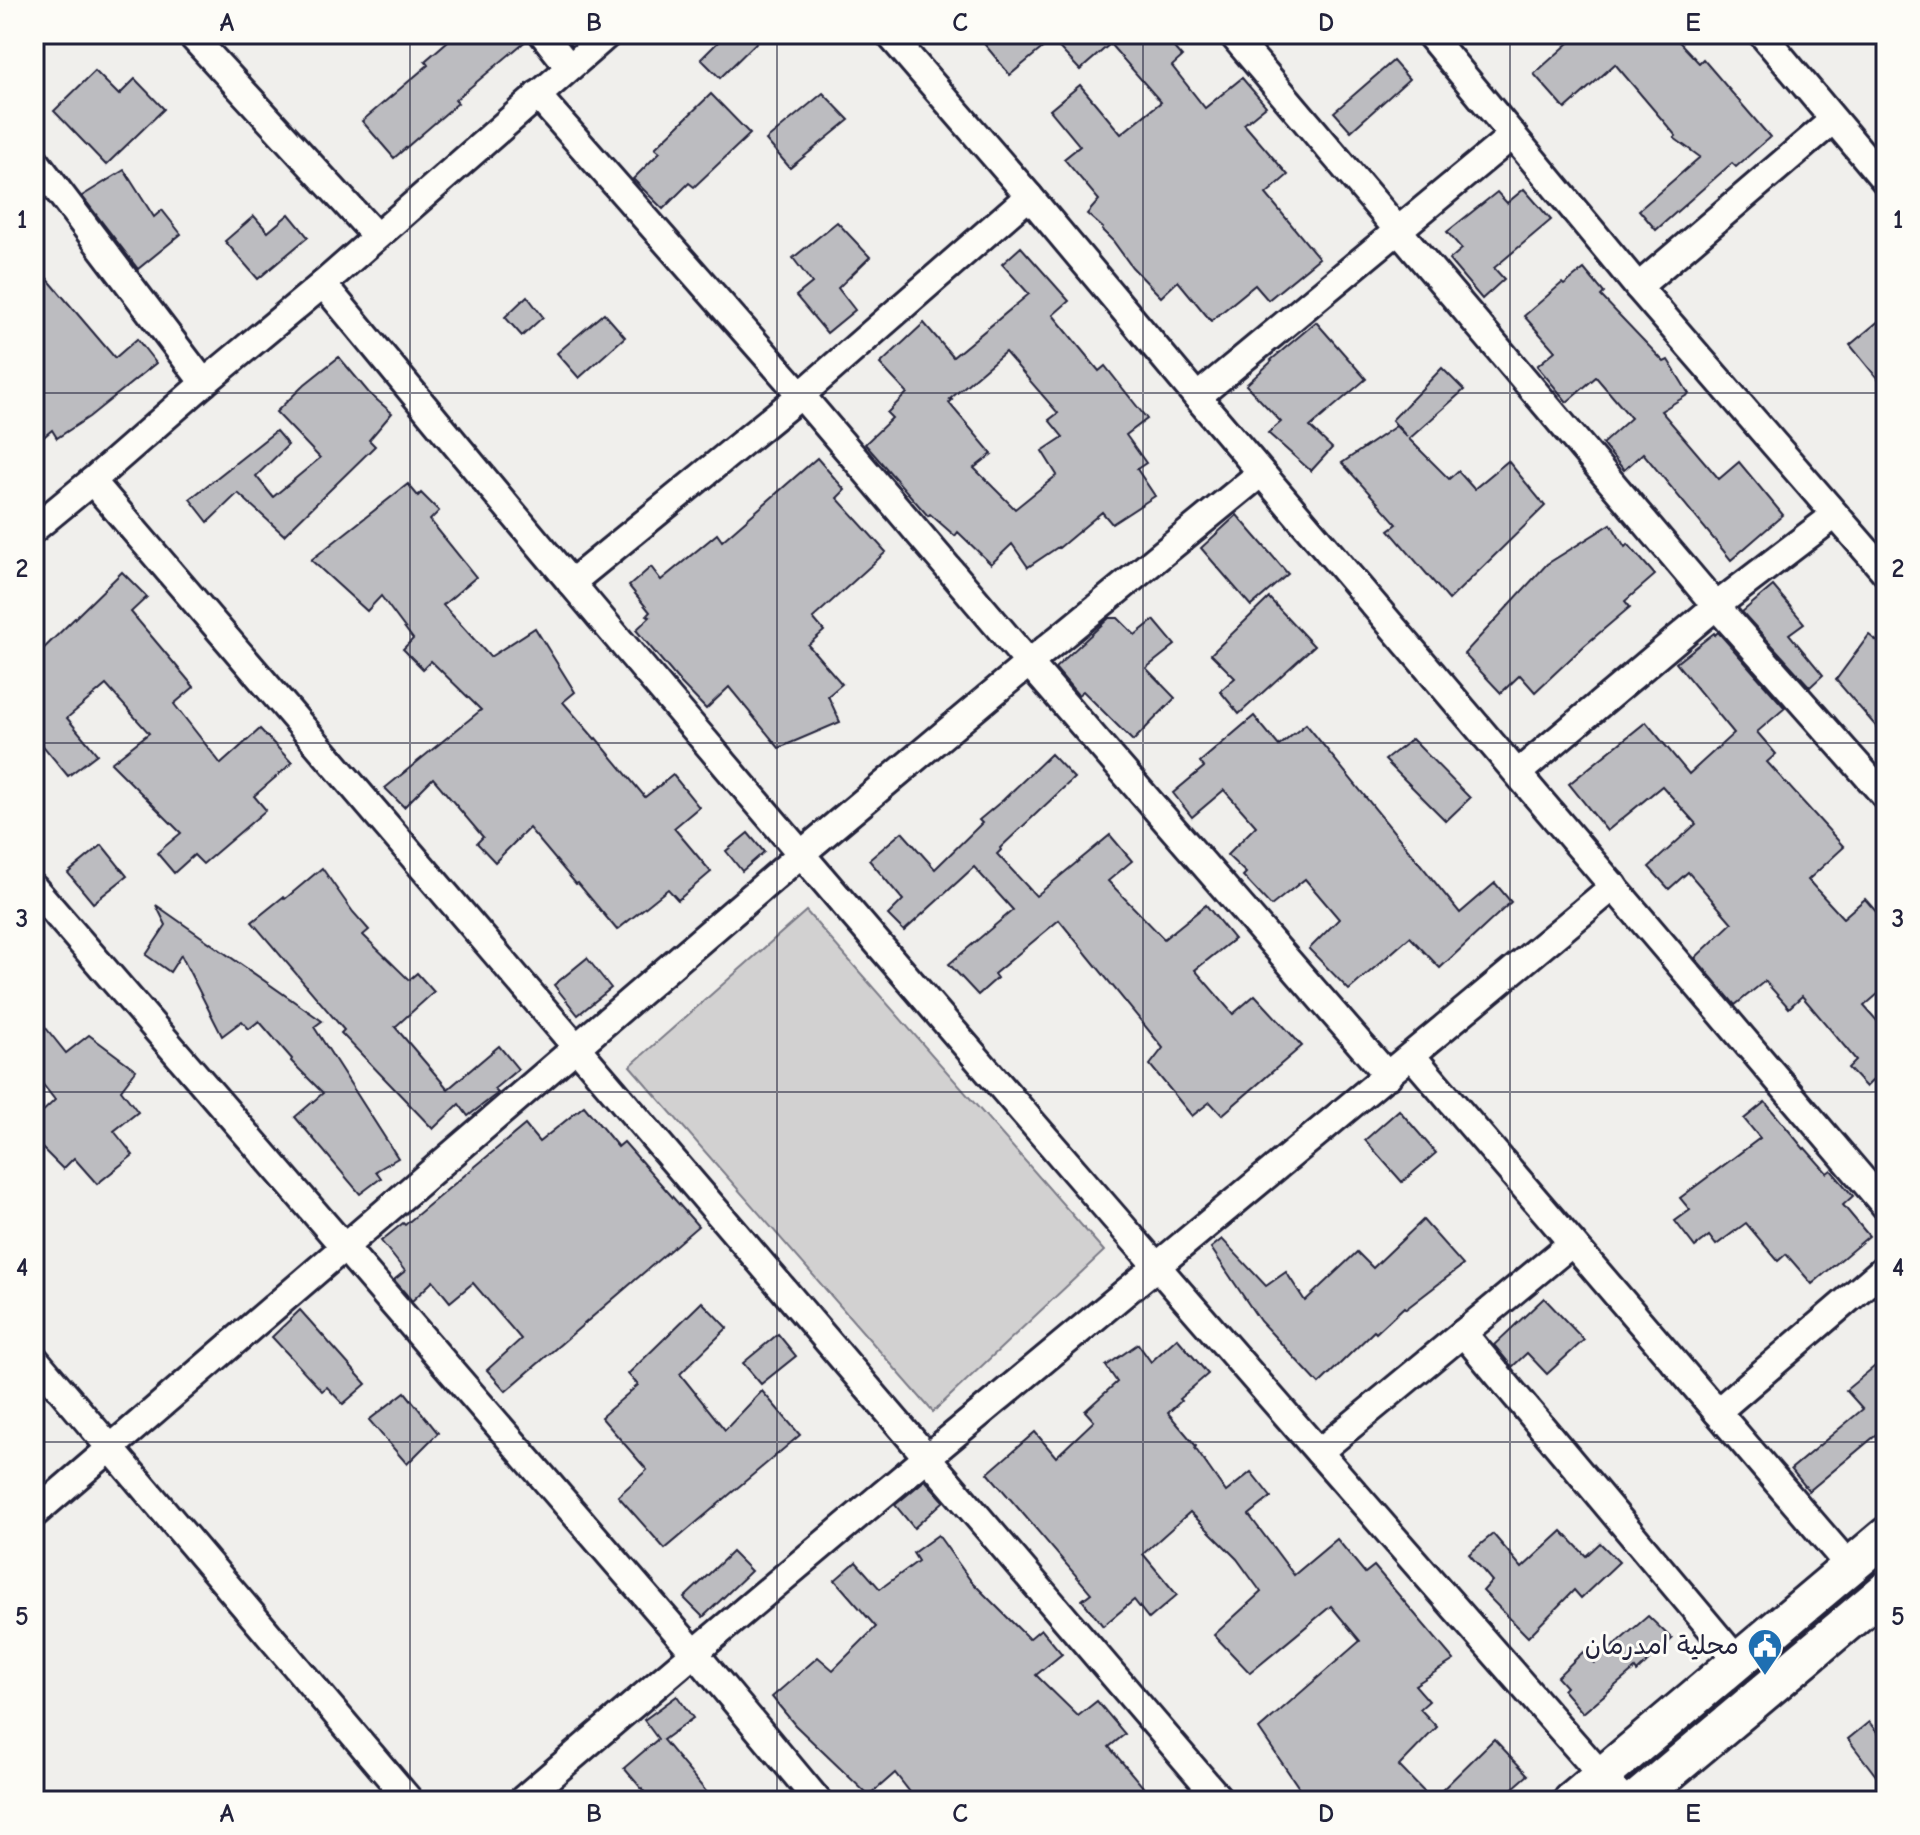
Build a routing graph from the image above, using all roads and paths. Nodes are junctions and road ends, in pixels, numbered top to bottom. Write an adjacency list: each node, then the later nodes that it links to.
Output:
1 (190, 34): 16 (street)
2 (543, 34): 8 (street)
3 (608, 34): 8 (street)
4 (889, 34): 14 (street)
5 (1232, 34): 15 (street)
6 (1429, 34): 11 (street)
7 (1762, 34): 10 (street)
8 (569, 67): 9 (street)
9 (537, 95): 16 (street); 20 (street)
10 (1833, 120): 13 (street); 18 (street)
11 (1513, 135): 15 (street); 18 (street)
12 (34, 159): 19 (street)
13 (1886, 182)
14 (1029, 196): 20 (street); 21 (street)
15 (1399, 231): 21 (street); 28 (street)
16 (376, 236): 17 (street)
17 (323, 284): 19 (street); 27 (street)
18 (1638, 287): 24 (street)
19 (204, 383): 23 (street)
20 (801, 395): 27 (street); 29 (street)
21 (1197, 397): 22 (street)
22 (1261, 473): 29 (street); 30 (street)
23 (92, 481): 25 (street); 35 (street)
24 (1835, 515): 26 (street); 28 (street)
25 (34, 529)
26 (1886, 573)
27 (571, 583): 32 (street)
28 (1716, 606): 30 (street); 31 (street)
29 (1029, 663): 32 (street); 37 (street)
30 (1518, 773): 33 (street)
31 (1886, 797)
32 (801, 854): 35 (street); 42 (street)
33 (1614, 886): 36 (street); 38 (street)
34 (34, 888): 40 (street)
35 (576, 1047): 40 (street); 48 (street)
36 (1412, 1056): 37 (street); 39 (street)
37 (1388, 1076): 42 (street)
38 (1886, 1207)
39 (1572, 1243): 43 (street); 45 (street)
40 (344, 1247): 46 (street); 55 (street)
41 (1886, 1267): 45 (street)
42 (1157, 1268): 47 (street); 48 (street)
43 (1463, 1333): 47 (street); 56 (street)
44 (34, 1358): 46 (street)
45 (1717, 1412): 51 (street)
46 (110, 1448): 49 (street); 58 (street)
47 (1319, 1452): 57 (street)
48 (927, 1456): 55 (street); 61 (street)
49 (34, 1514)
50 (1886, 1536): 51 (main road)
51 (1850, 1567): 53 (main road)
52 (1886, 1590): 54 (main road)
53 (1808, 1603): 54 (main road); 56 (main road)
54 (1836, 1632): 63 (main road)
55 (694, 1652): 59 (street); 60 (street)
56 (1738, 1661): 57 (main road)
57 (1613, 1788): 62 (main road)
58 (410, 1801)
59 (521, 1801)
60 (818, 1801)
61 (1221, 1801)
62 (1572, 1801)
63 (1635, 1801)

